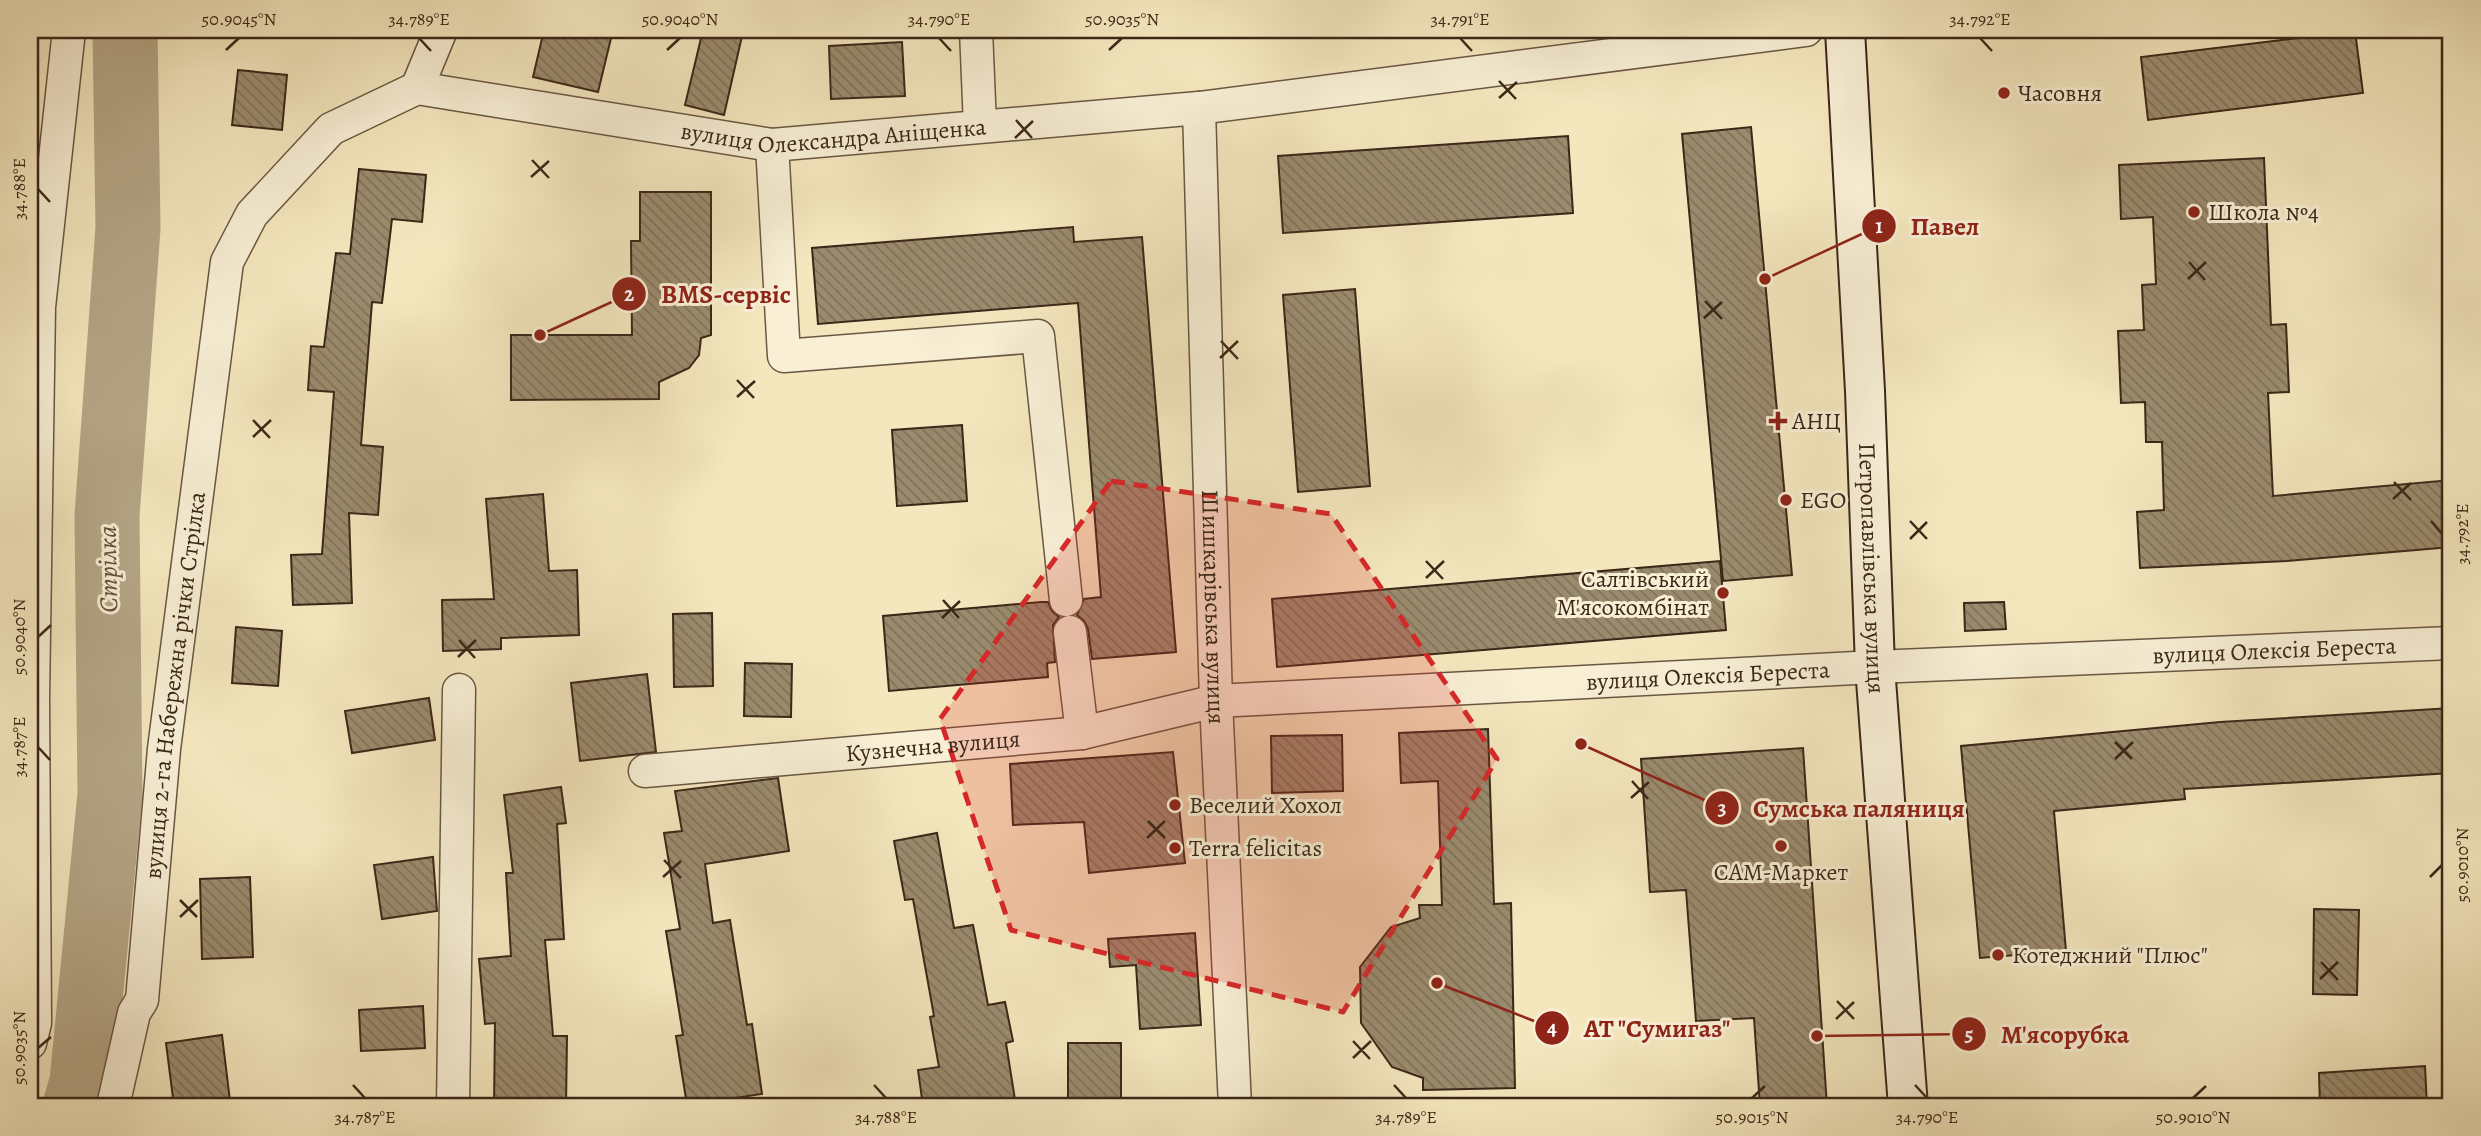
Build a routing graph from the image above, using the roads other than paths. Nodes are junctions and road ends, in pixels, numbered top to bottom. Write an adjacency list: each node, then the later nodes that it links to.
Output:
1 (69, 30): 10 (street)
2 (441, 30): 6 (street)
3 (976, 30): 8 (street)
4 (1806, 30): 7 (street, вулиця Олександра Аніщенка)
5 (1845, 30): 14 (main road, Петропавлівська вулиця)
6 (417, 88): 9 (street, вулиця Олександра Аніщенка); 21 (street, вулиця 2-га Набережна річки Стрілка)
7 (1199, 108): 8 (street, вулиця Олександра Аніщенка); 17 (street, Шишкарівська вулиця)
8 (980, 126): 9 (street, вулиця Олександра Аніщенка)
9 (772, 145): 11 (street)
10 (34, 307): 16 (street)
11 (1066, 600)
12 (1070, 632): 18 (street)
13 (2451, 643): 14 (street, вулиця Олексія Береста)
14 (1875, 667): 17 (street, вулиця Олексія Береста); 24 (main road, Петропавлівська вулиця)
15 (459, 690): 22 (street)
16 (31, 698): 20 (street)
17 (1216, 701): 18 (street, Кузнечна вулиця); 23 (street, Шишкарівська вулиця)
18 (1082, 733): 19 (street, Кузнечна вулиця)
19 (645, 771)
20 (30, 1041)
21 (113, 1106)
22 (453, 1106)
23 (1235, 1106)
24 (1908, 1106)

